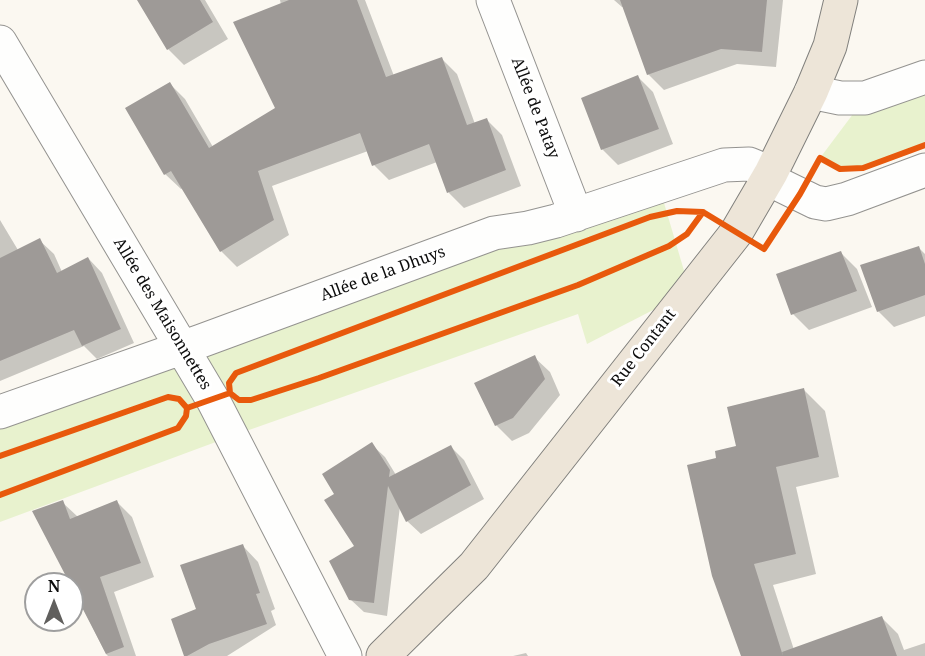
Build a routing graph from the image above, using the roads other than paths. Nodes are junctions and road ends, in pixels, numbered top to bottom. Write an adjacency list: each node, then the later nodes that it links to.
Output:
1 (493, 0): 8 (street, Allée de Patay)
2 (841, 0): 5 (main road, Rue Contant)
3 (0, 42): 9 (street, Allée des Maisonnettes)
4 (925, 76): 5 (street)
5 (811, 92): 7 (main road, Rue Contant)
6 (925, 170): 7 (street, Allée de la Dhuys)
7 (770, 176): 8 (street, Allée de la Dhuys); 12 (main road, Rue Contant)
8 (576, 215): 9 (street, Allée de la Dhuys)
9 (182, 348): 10 (street, Allée de la Dhuys); 11 (street, Allée des Maisonnettes)
10 (0, 412)
11 (345, 656)
12 (383, 656)

